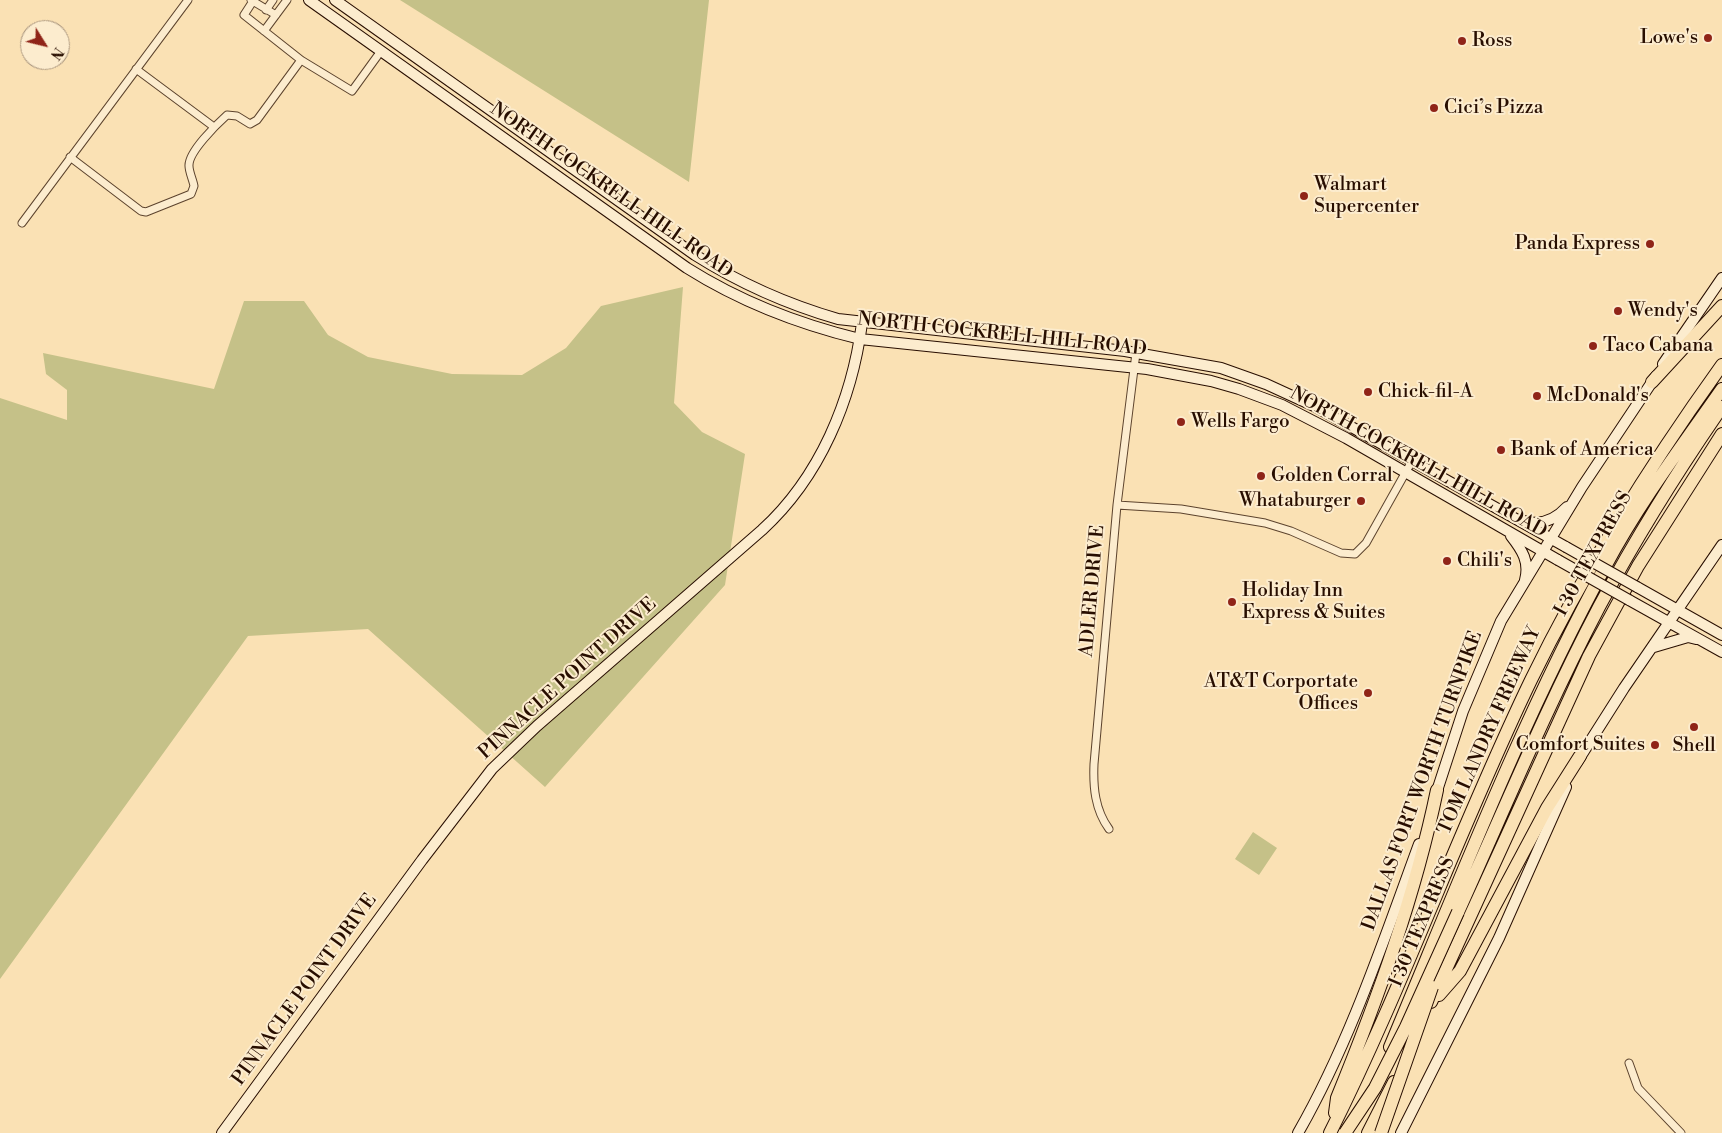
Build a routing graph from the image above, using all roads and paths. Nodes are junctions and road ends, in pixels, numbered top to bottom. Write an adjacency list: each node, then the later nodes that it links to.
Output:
1 (188, 0): 12 (street)
2 (252, 0): 7 (street); 9 (street)
3 (273, 0): 7 (street)
4 (287, 0): 8 (street)
5 (309, 0): 10 (main road, NORTH COCKRELL HILL ROAD)
6 (335, 0): 18 (main road, NORTH COCKRELL HILL ROAD)
7 (266, 10): 8 (street)
8 (276, 16): 9 (street)
9 (264, 31): 11 (street)
10 (381, 51): 11 (street); 19 (main road, NORTH COCKRELL HILL ROAD)
11 (301, 60): 13 (street)
12 (136, 69): 13 (street); 14 (street)
13 (214, 127): 14 (street)
14 (70, 157): 15 (street)
15 (22, 223)
16 (1722, 278): 23 (main road, DALLAS FORT WORTH TURNPIKE)
17 (1722, 306): 23 (highway)
18 (862, 323): 19 (main road, PINNACLE POINT DRIVE); 20 (main road, NORTH COCKRELL HILL ROAD)
19 (860, 339): 22 (main road, NORTH COCKRELL HILL ROAD); 52 (main road, PINNACLE POINT DRIVE)
20 (1136, 353): 22 (street, ADLER DRIVE); 25 (main road, NORTH COCKRELL HILL ROAD)
21 (1722, 365): 51 (highway, TOM LANDRY FREEWAY)
22 (1134, 367): 26 (main road, NORTH COCKRELL HILL ROAD); 32 (street, ADLER DRIVE)
23 (1652, 382): 31 (main road, DALLAS FORT WORTH TURNPIKE)
24 (1722, 389): 55 (highway, I 30 TEXPRESS)
25 (1288, 393): 26 (main road); 29 (main road, NORTH COCKRELL HILL ROAD)
26 (1282, 406): 30 (main road, NORTH COCKRELL HILL ROAD)
27 (1722, 407): 48 (highway)
28 (1722, 434): 49 (highway)
29 (1412, 461): 30 (street); 33 (main road, NORTH COCKRELL HILL ROAD)
30 (1406, 472): 32 (street); 34 (main road, NORTH COCKRELL HILL ROAD)
31 (1579, 493): 33 (main road); 35 (main road, DALLAS FORT WORTH TURNPIKE)
32 (1117, 505): 47 (street, ADLER DRIVE)
33 (1514, 518): 35 (main road, NORTH COCKRELL HILL ROAD)
34 (1508, 532): 37 (main road, NORTH COCKRELL HILL ROAD); 38 (main road)
35 (1551, 539): 37 (main road, DALLAS FORT WORTH TURNPIKE); 39 (main road, NORTH COCKRELL HILL ROAD, bridge)
36 (1722, 545): 39 (main road)
37 (1544, 552): 38 (main road, DALLAS FORT WORTH TURNPIKE); 40 (main road, NORTH COCKRELL HILL ROAD, bridge)
38 (1524, 584): 46 (main road, DALLAS FORT WORTH TURNPIKE)
39 (1679, 610): 40 (main road); 41 (main road, NORTH COCKRELL HILL ROAD)
40 (1670, 623): 42 (main road, NORTH COCKRELL HILL ROAD); 43 (main road)
41 (1722, 635)
42 (1704, 642): 43 (main road); 44 (main road, NORTH COCKRELL HILL ROAD)
43 (1654, 647): 45 (main road)
44 (1722, 652)
45 (1580, 756): 49 (highway); 58 (main road)
46 (1437, 790): 51 (highway); 53 (main road, DALLAS FORT WORTH TURNPIKE)
47 (1109, 829)
48 (1458, 912): 54 (highway, bridge); 57 (highway, bridge)
49 (1428, 1008): 56 (highway)
50 (1629, 1063): 59 (street)
51 (1331, 1132)
52 (222, 1133)
53 (1298, 1133)
54 (1345, 1133)
55 (1350, 1133)
56 (1368, 1133)
57 (1381, 1133)
58 (1401, 1133)
59 (1681, 1133)

